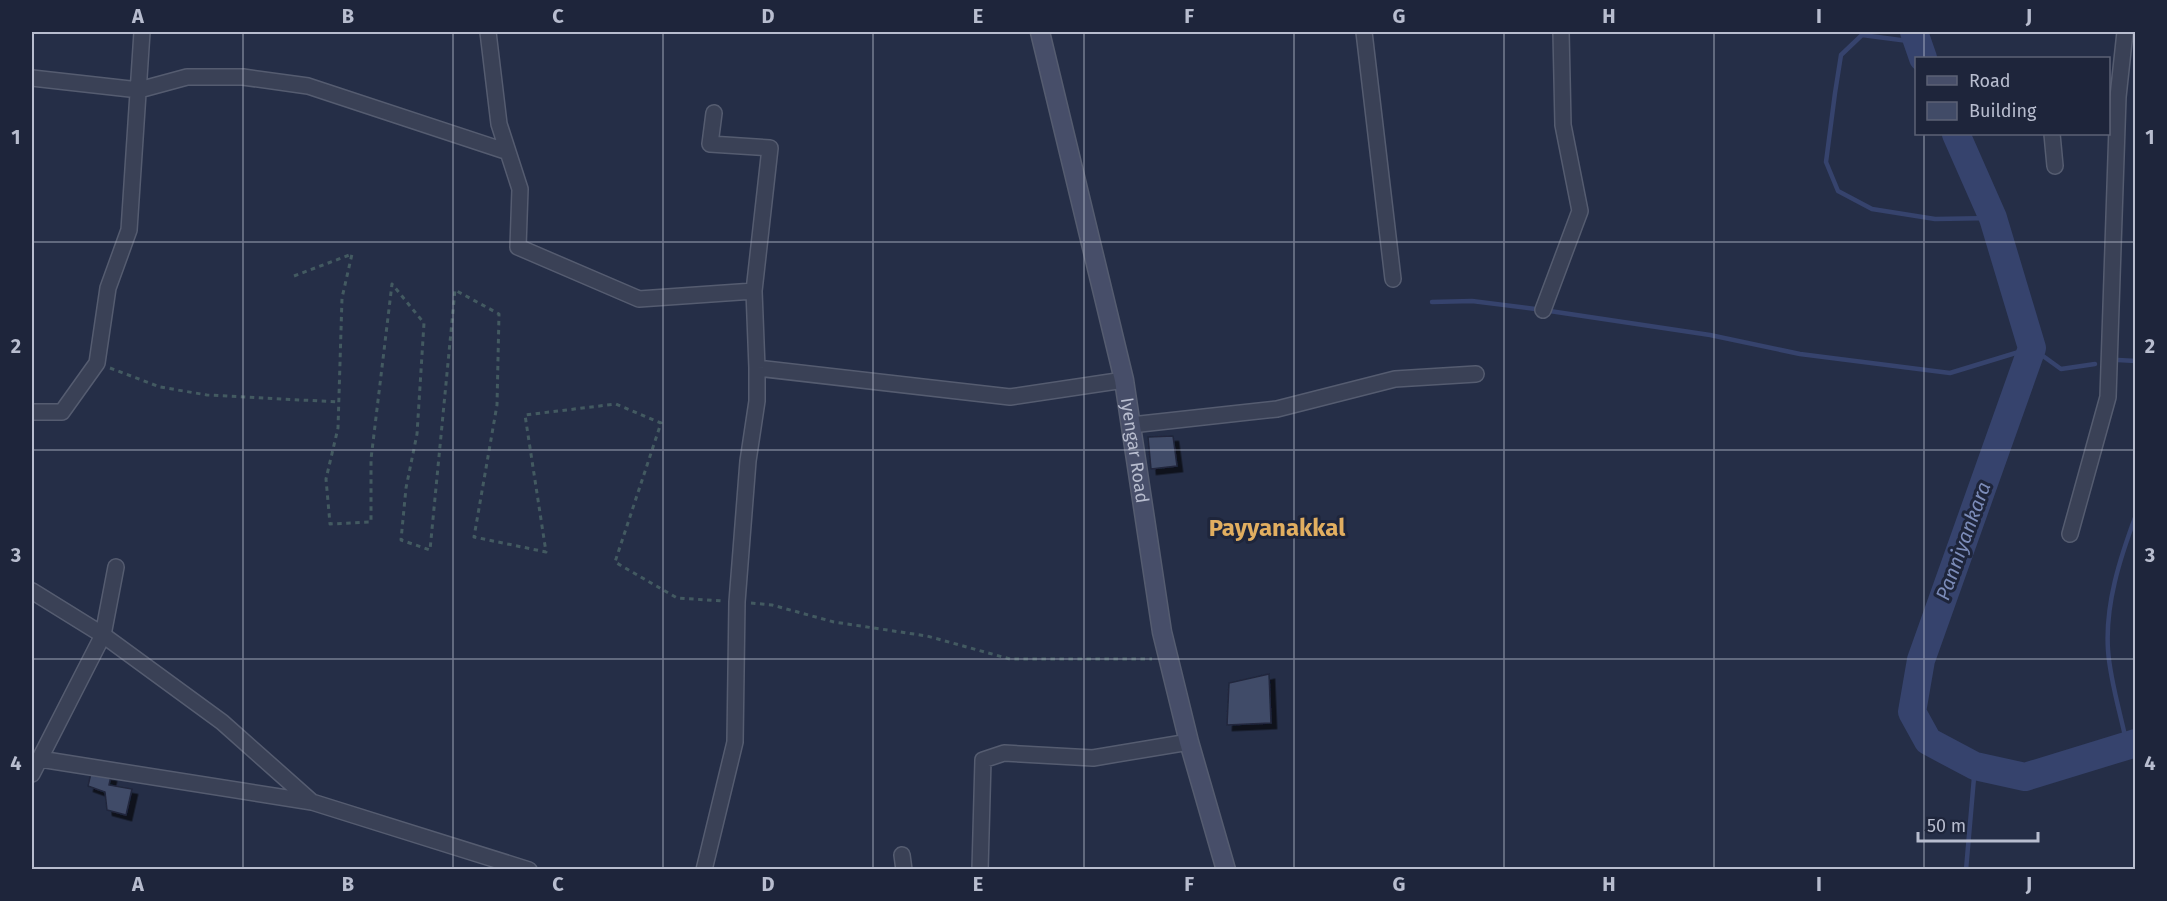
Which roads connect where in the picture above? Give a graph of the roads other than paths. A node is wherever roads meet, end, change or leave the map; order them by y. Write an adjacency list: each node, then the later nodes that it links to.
1 (142, 32): 8 (street)
2 (488, 32): 12 (street)
3 (1040, 32): 19 (main road, Iyengar Road)
4 (1364, 32): 14 (street)
5 (1562, 32): 16 (street)
6 (2125, 32): 9 (street)
7 (32, 78): 8 (street)
8 (139, 90): 12 (street); 20 (street)
9 (2113, 96): 22 (street)
10 (714, 113): 15 (street)
11 (2052, 135): 13 (street)
12 (508, 152): 15 (street)
13 (2055, 166)
14 (1393, 279)
15 (754, 291): 17 (street)
16 (1543, 310)
17 (757, 368): 19 (street); 31 (street)
18 (1476, 374): 21 (street)
19 (1124, 380): 21 (main road, Iyengar Road)
20 (32, 412)
21 (1131, 425): 26 (main road, Iyengar Road)
22 (2070, 534)
23 (116, 567): 25 (street)
24 (32, 591): 25 (street)
25 (103, 635): 27 (street); 29 (street)
26 (1189, 742): 32 (street); 33 (main road, Iyengar Road)
27 (40, 759): 28 (street); 29 (street)
28 (32, 774)
29 (312, 801): 30 (street)
30 (529, 870)
31 (704, 870)
32 (980, 870)
33 (1226, 870)

